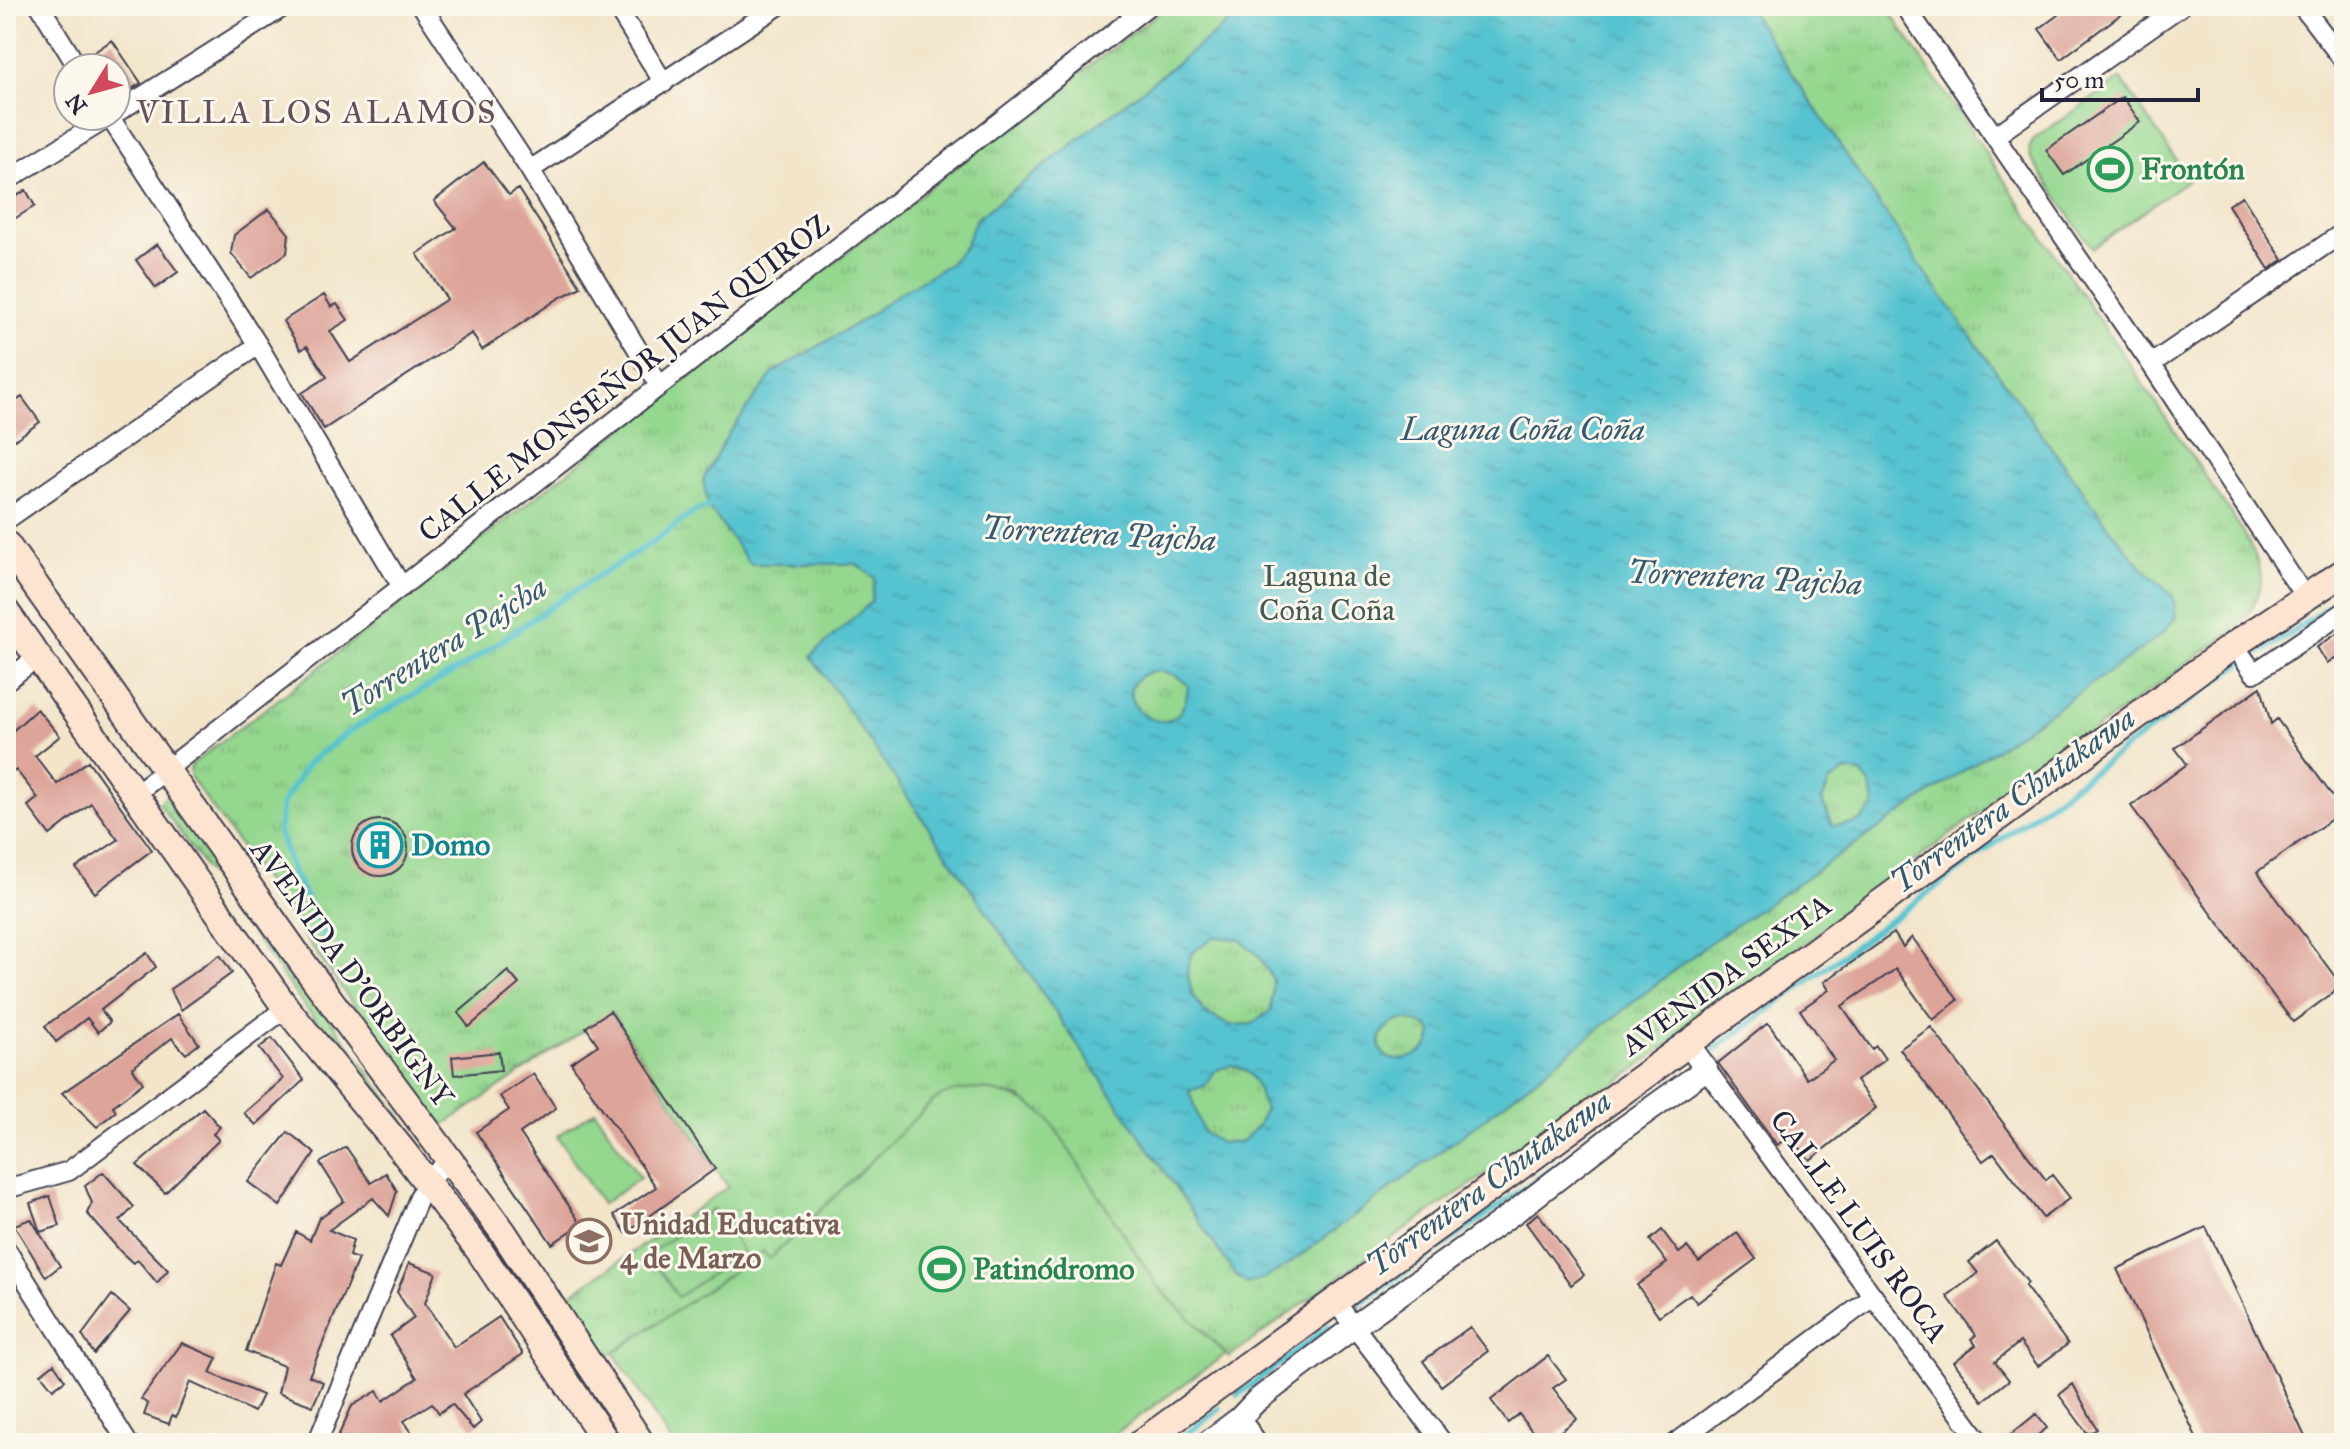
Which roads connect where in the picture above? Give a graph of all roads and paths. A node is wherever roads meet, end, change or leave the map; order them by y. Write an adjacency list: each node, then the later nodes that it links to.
1 (40, 6): 10 (street)
2 (285, 6): 13 (street)
3 (422, 6): 17 (street)
4 (616, 6): 12 (street)
5 (778, 6): 12 (street)
6 (1148, 6): 22 (street, CALLE MONSEÑOR JUAN QUIROZ)
7 (1905, 6): 16 (street)
8 (2181, 6): 16 (street)
9 (2302, 6): 11 (street)
10 (68, 52)
11 (2344, 61)
12 (664, 83): 17 (street)
13 (132, 103)
14 (85, 132): 18 (street)
15 (121, 132): 20 (street)
16 (1995, 136): 21 (street)
17 (530, 170): 22 (street)
18 (6, 181)
19 (2344, 232): 21 (street)
20 (258, 345): 23 (street); 26 (street)
21 (2151, 364): 27 (street)
22 (659, 385): 26 (street, CALLE MONSEÑOR JUAN QUIROZ)
23 (6, 520)
24 (6, 544): 33 (main road, AVENIDA D'ORBIGNY)
25 (2344, 572): 27 (main road, AVENIDA SEXTA)
26 (402, 587): 33 (street, CALLE MONSEÑOR JUAN QUIROZ)
27 (2305, 597): 30 (main road, AVENIDA SEXTA)
28 (6, 612): 31 (main road)
29 (2344, 612): 30 (street)
30 (2236, 647): 36 (main road, AVENIDA SEXTA)
31 (38, 657): 32 (street); 34 (main road)
32 (6, 681)
33 (167, 770): 34 (street, CALLE MONSEÑOR JUAN QUIROZ); 38 (main road, AVENIDA D'ORBIGNY)
34 (135, 794): 35 (main road)
35 (286, 1008): 39 (main road); 40 (street)
36 (1688, 1044): 37 (street, CALLE LUIS ROCA); 43 (main road, AVENIDA SEXTA)
37 (1706, 1069): 42 (street, CALLE LUIS ROCA); 43 (street, AVENIDA SEXTA)
38 (450, 1161): 39 (street); 48 (main road, AVENIDA D'ORBIGNY)
39 (426, 1181): 46 (street); 47 (main road)
40 (6, 1189)
41 (6, 1249): 45 (street)
42 (1874, 1296): 53 (street); 54 (street, CALLE LUIS ROCA)
43 (1345, 1314): 44 (street, AVENIDA SEXTA); 49 (main road, AVENIDA SEXTA); 52 (street)
44 (1240, 1418): 50 (street, AVENIDA SEXTA); 51 (street)
45 (128, 1443)
46 (317, 1443)
47 (607, 1443)
48 (641, 1443)
49 (1141, 1443)
50 (1207, 1443)
51 (1258, 1443)
52 (1443, 1443)
53 (1676, 1443)
54 (1981, 1443)

